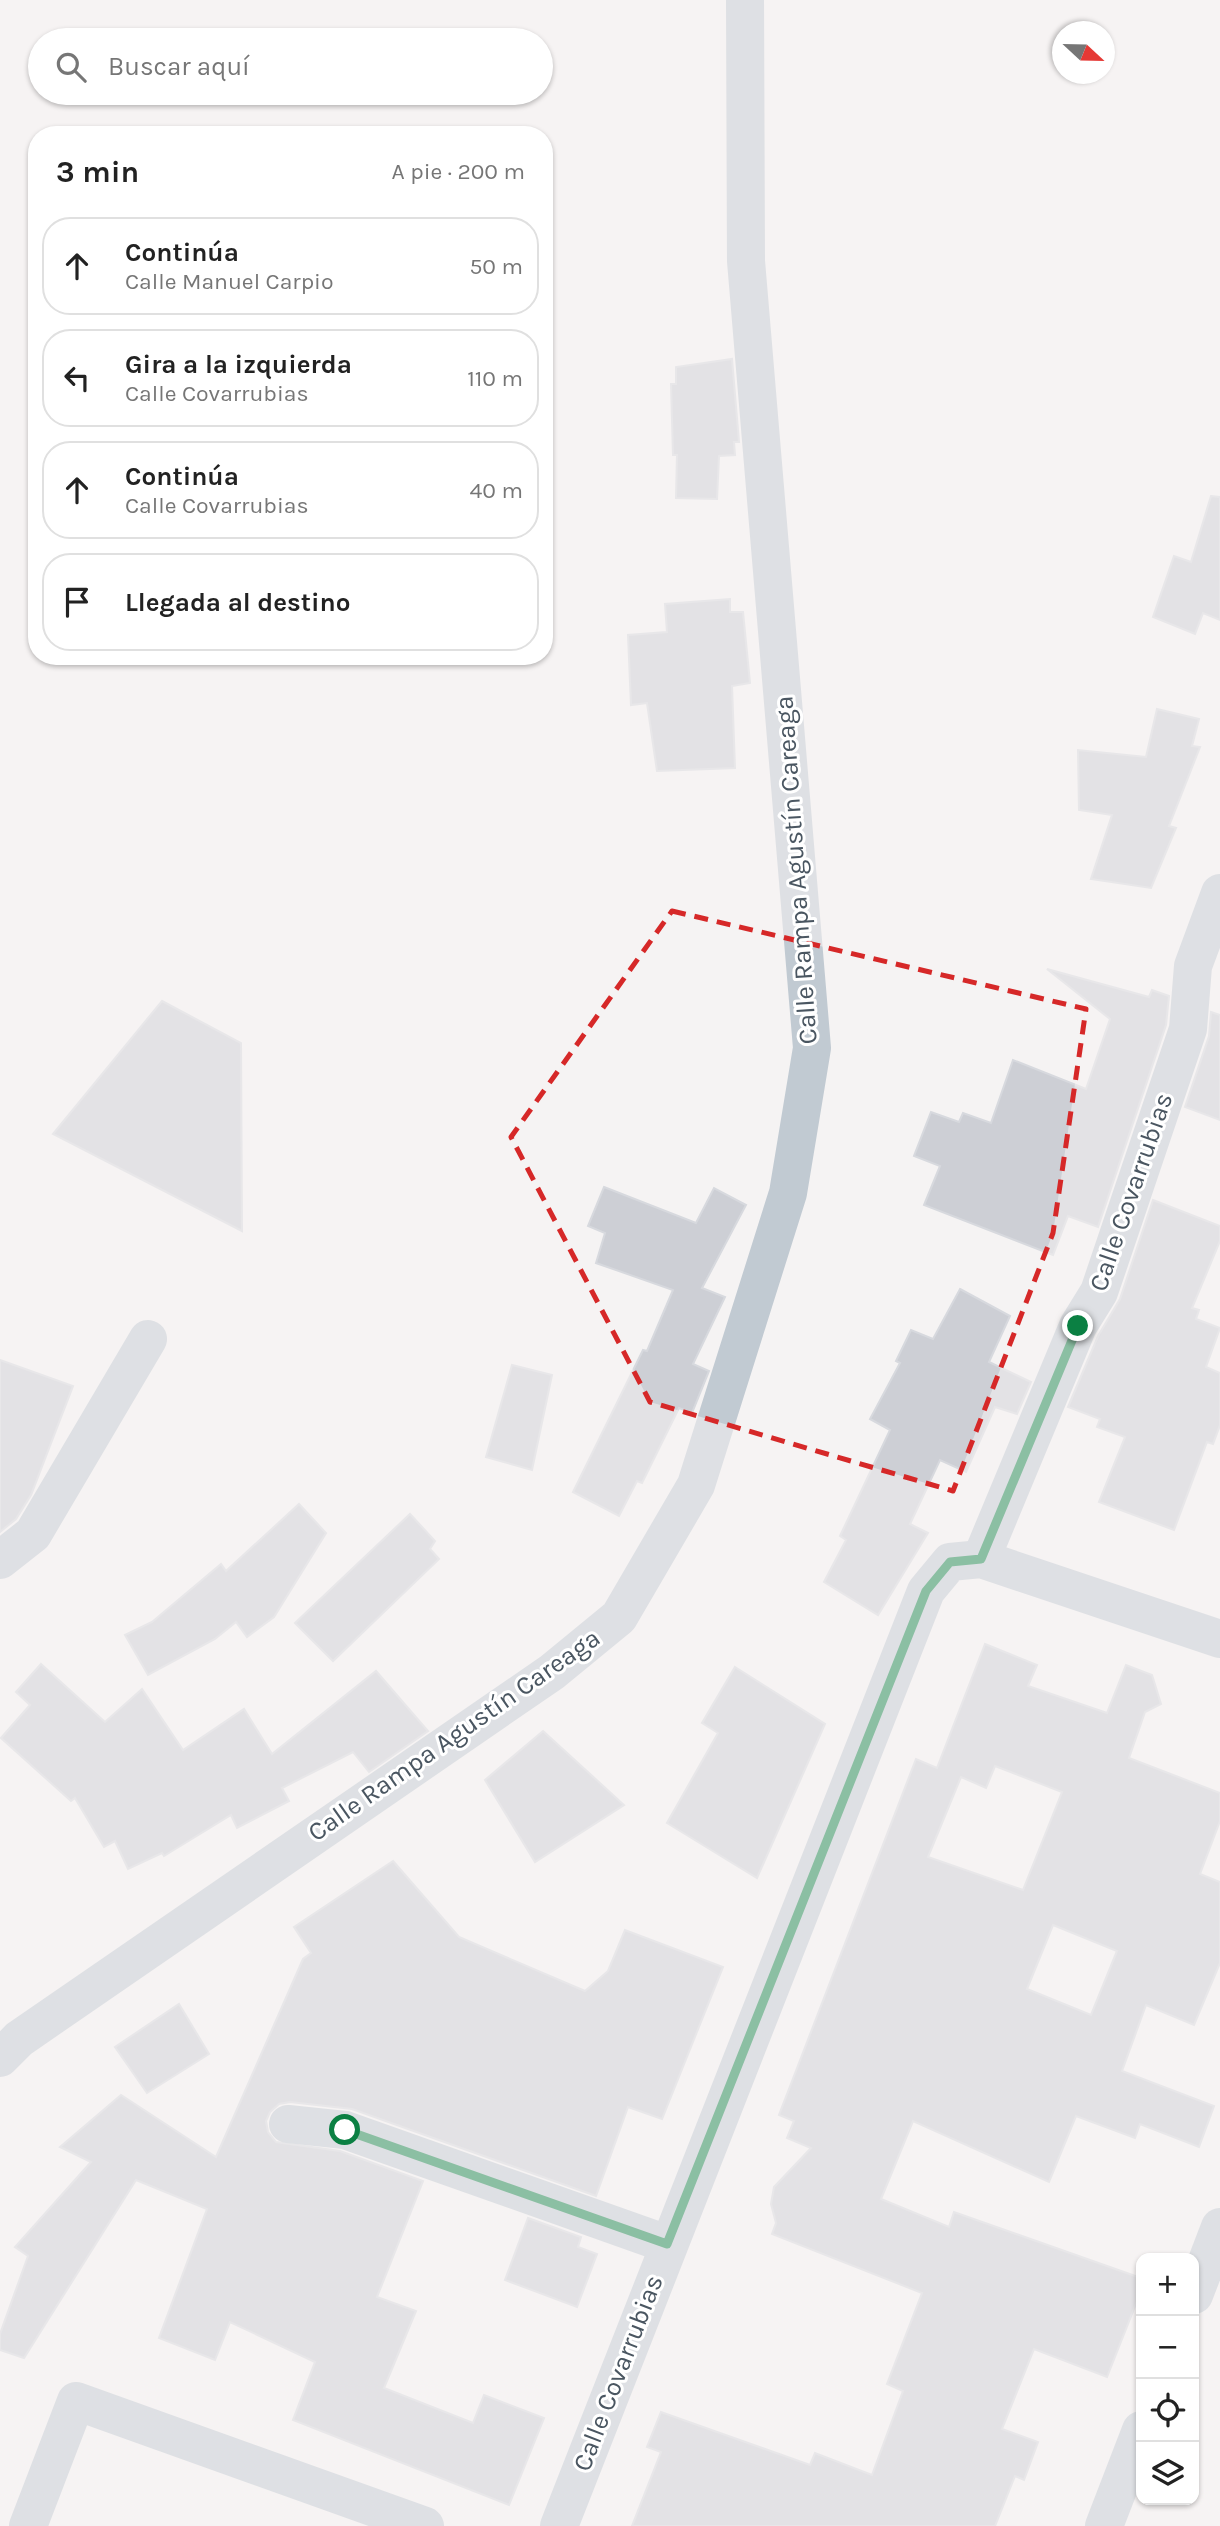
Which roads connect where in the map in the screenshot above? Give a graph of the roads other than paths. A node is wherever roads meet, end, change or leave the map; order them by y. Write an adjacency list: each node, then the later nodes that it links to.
1 (745, 0): 7 (street, Calle Rampa Agustín Careaga)
2 (1220, 893): 5 (street, Calle Covarrubias)
3 (148, 1339): 4 (street)
4 (0, 1560)
5 (966, 1560): 6 (street); 10 (street, Calle Covarrubias)
6 (1220, 1639)
7 (0, 2058)
8 (288, 2124): 10 (street)
9 (1220, 2227): 11 (street)
10 (667, 2244): 15 (street, Calle Covarrubias)
11 (1199, 2282)
12 (1136, 2442): 16 (street)
13 (28, 2526): 14 (street)
14 (425, 2526)
15 (559, 2526)
16 (1104, 2526)

